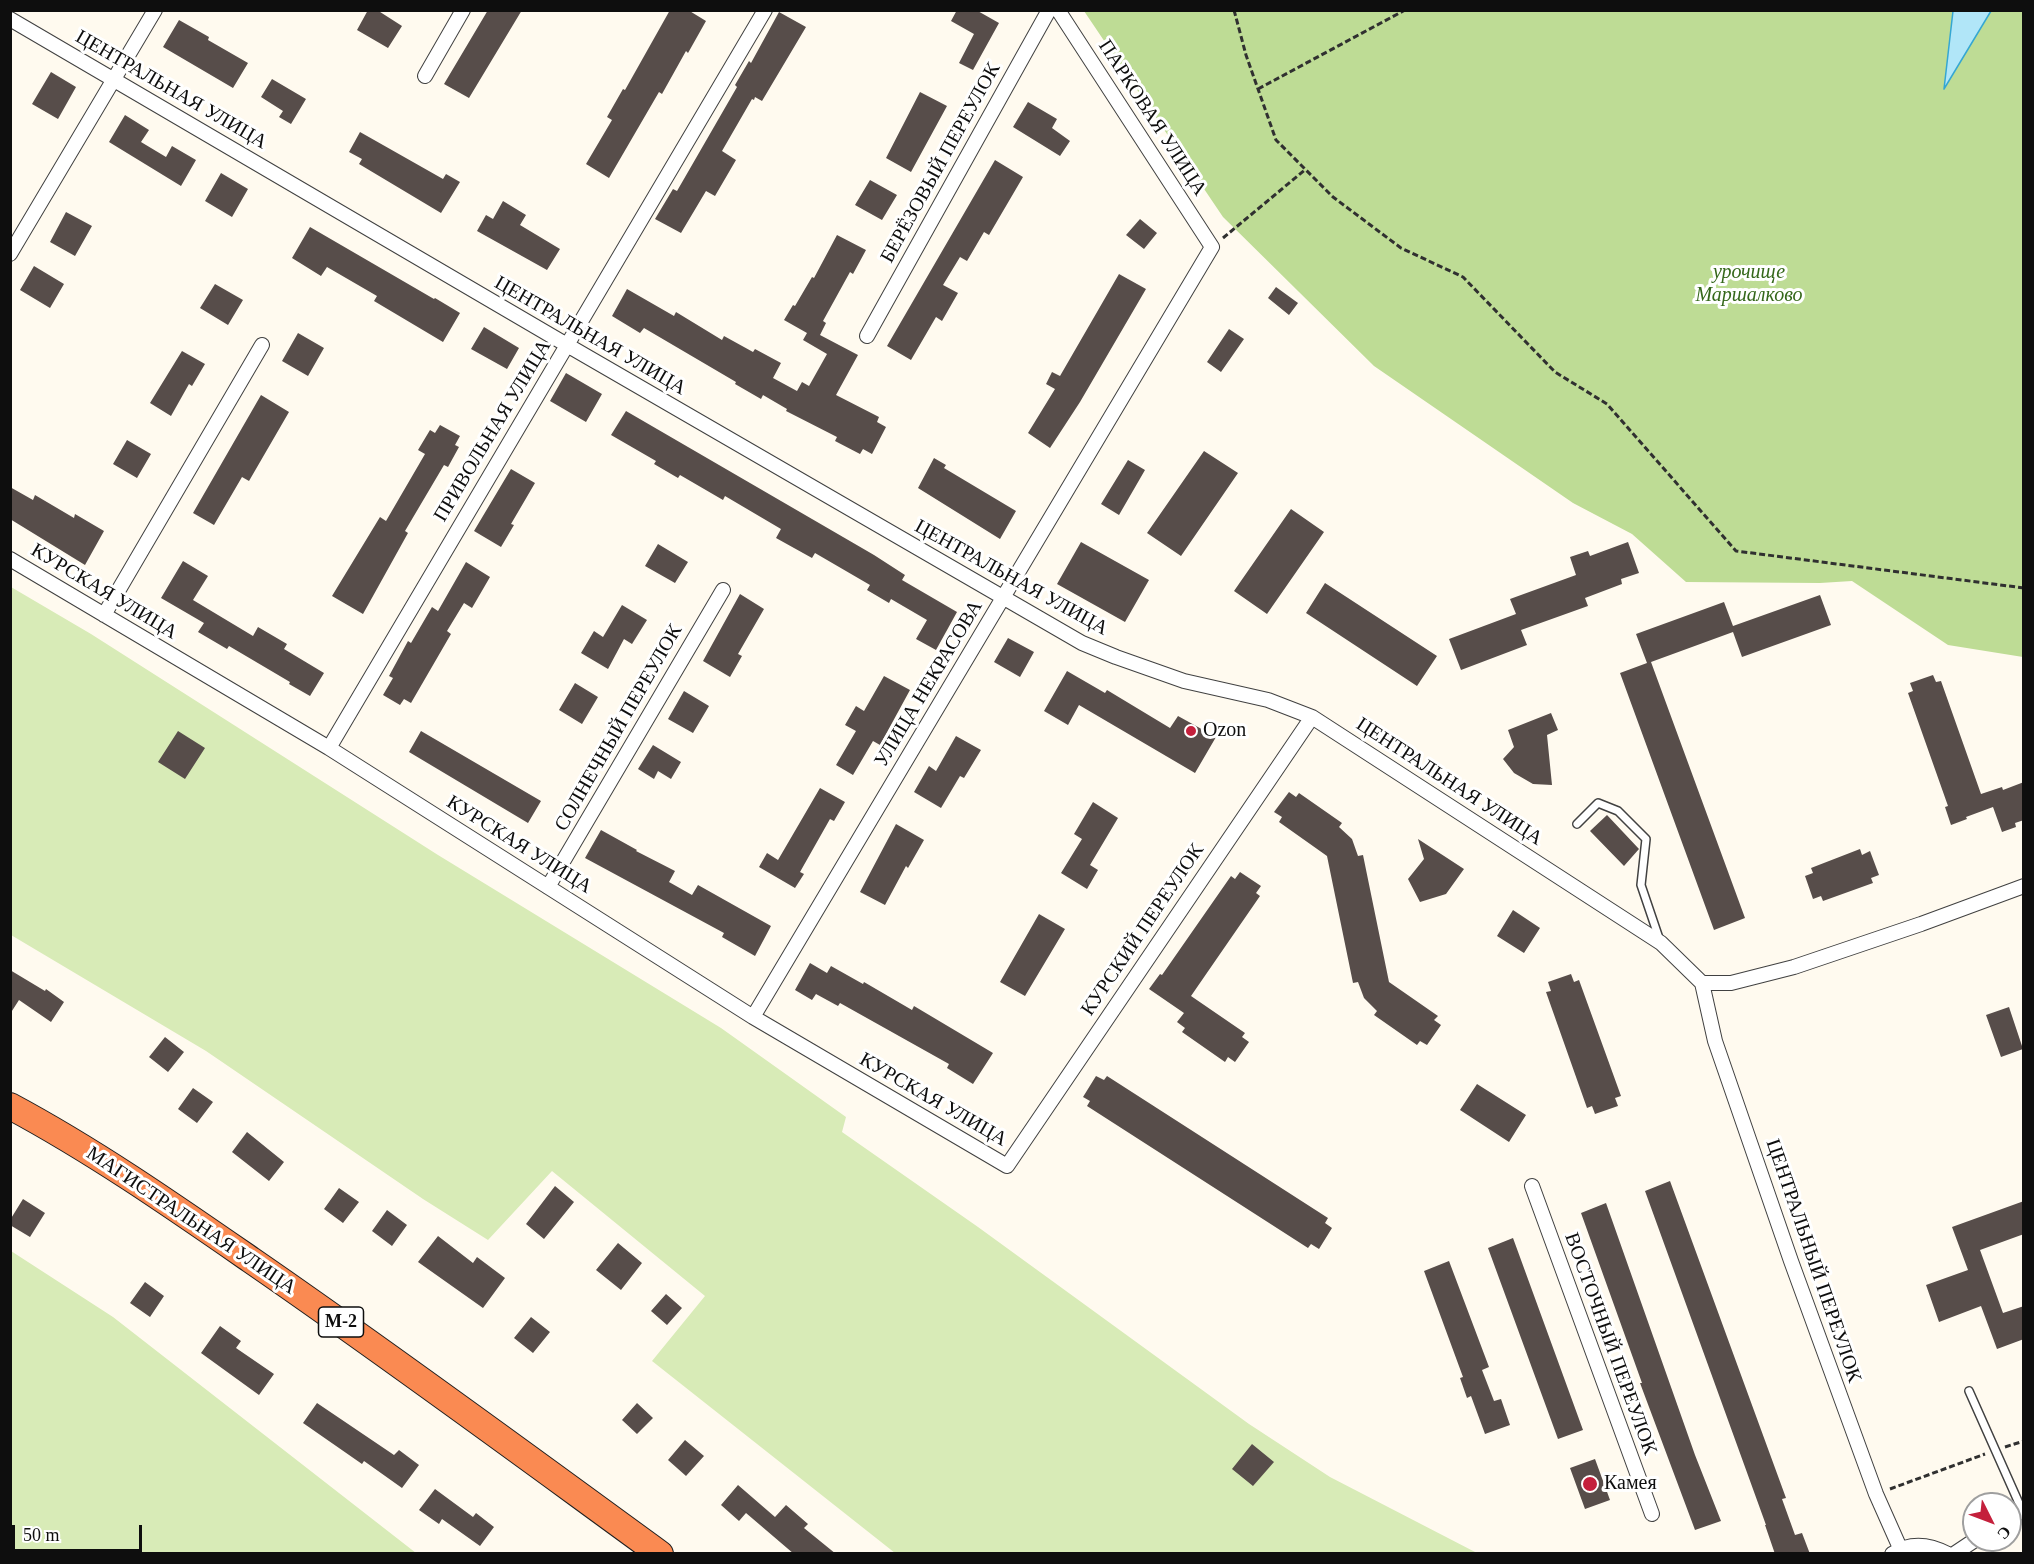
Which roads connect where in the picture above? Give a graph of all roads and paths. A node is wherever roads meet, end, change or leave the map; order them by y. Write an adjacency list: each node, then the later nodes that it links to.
1 (155, 10): 10 (street)
2 (463, 10): 9 (street)
3 (765, 10): 17 (street, ПРИВОЛЬНАЯ УЛИЦА)
4 (1049, 10): 15 (street, БЕРЁЗОВЫЙ ПЕРЕУЛОК)
5 (1058, 10): 13 (street, ПАРКОВАЯ УЛИЦА)
6 (1234, 10): 11 (path)
7 (1405, 10): 11 (path)
8 (10, 19): 10 (street, ЦЕНТРАЛЬНАЯ УЛИЦА)
9 (425, 76)
10 (114, 79): 14 (street); 17 (street, ЦЕНТРАЛЬНАЯ УЛИЦА)
11 (1258, 89): 12 (path)
12 (1306, 169): 13 (path); 19 (path)
13 (1212, 247): 21 (street, УЛИЦА НЕКРАСОВА)
14 (10, 254)
15 (867, 336)
16 (262, 345): 22 (street)
17 (567, 345): 21 (street, ЦЕНТРАЛЬНАЯ УЛИЦА); 24 (street, ПРИВОЛЬНАЯ УЛИЦА)
18 (10, 559): 22 (street, КУРСКАЯ УЛИЦА)
19 (2024, 588)
20 (723, 590): 27 (street, СОЛНЕЧНЫЙ ПЕРЕУЛОК)
21 (1003, 598): 23 (street, ЦЕНТРАЛЬНАЯ УЛИЦА); 30 (street, УЛИЦА НЕКРАСОВА)
22 (104, 615): 24 (street, КУРСКАЯ УЛИЦА)
23 (1312, 717): 28 (street, ЦЕНТРАЛЬНАЯ УЛИЦА); 33 (street, КУРСКИЙ ПЕРЕУЛОК)
24 (329, 748): 27 (street, КУРСКАЯ УЛИЦА)
25 (1577, 824): 28 (lane)
26 (2024, 886): 29 (street)
27 (548, 887): 30 (street, КУРСКАЯ УЛИЦА)
28 (1660, 943): 29 (street, ЦЕНТРАЛЬНАЯ УЛИЦА)
29 (1702, 982): 38 (street, ЦЕНТРАЛЬНЫЙ ПЕРЕУЛОК)
30 (753, 1017): 33 (street, КУРСКАЯ УЛИЦА)
31 (10, 1106): 43 (highway, МАГИСТРАЛЬНАЯ УЛИЦА / М-2)
32 (10, 1125): 42 (highway, МАГИСТРАЛЬНАЯ УЛИЦА / М-2)
33 (1007, 1166)
34 (1532, 1186): 40 (street, ВОСТОЧНЫЙ ПЕРЕУЛОК)
35 (1970, 1391): 37 (lane)
36 (2024, 1441): 37 (path)
37 (1996, 1450): 38 (path); 39 (lane)
38 (1876, 1494): 41 (street, ЦЕНТРАЛЬНЫЙ ПЕРЕУЛОК)
39 (2023, 1510)
40 (1652, 1514)
41 (1896, 1551): 44 (street)
42 (631, 1554)
43 (660, 1554)
44 (1948, 1554)

